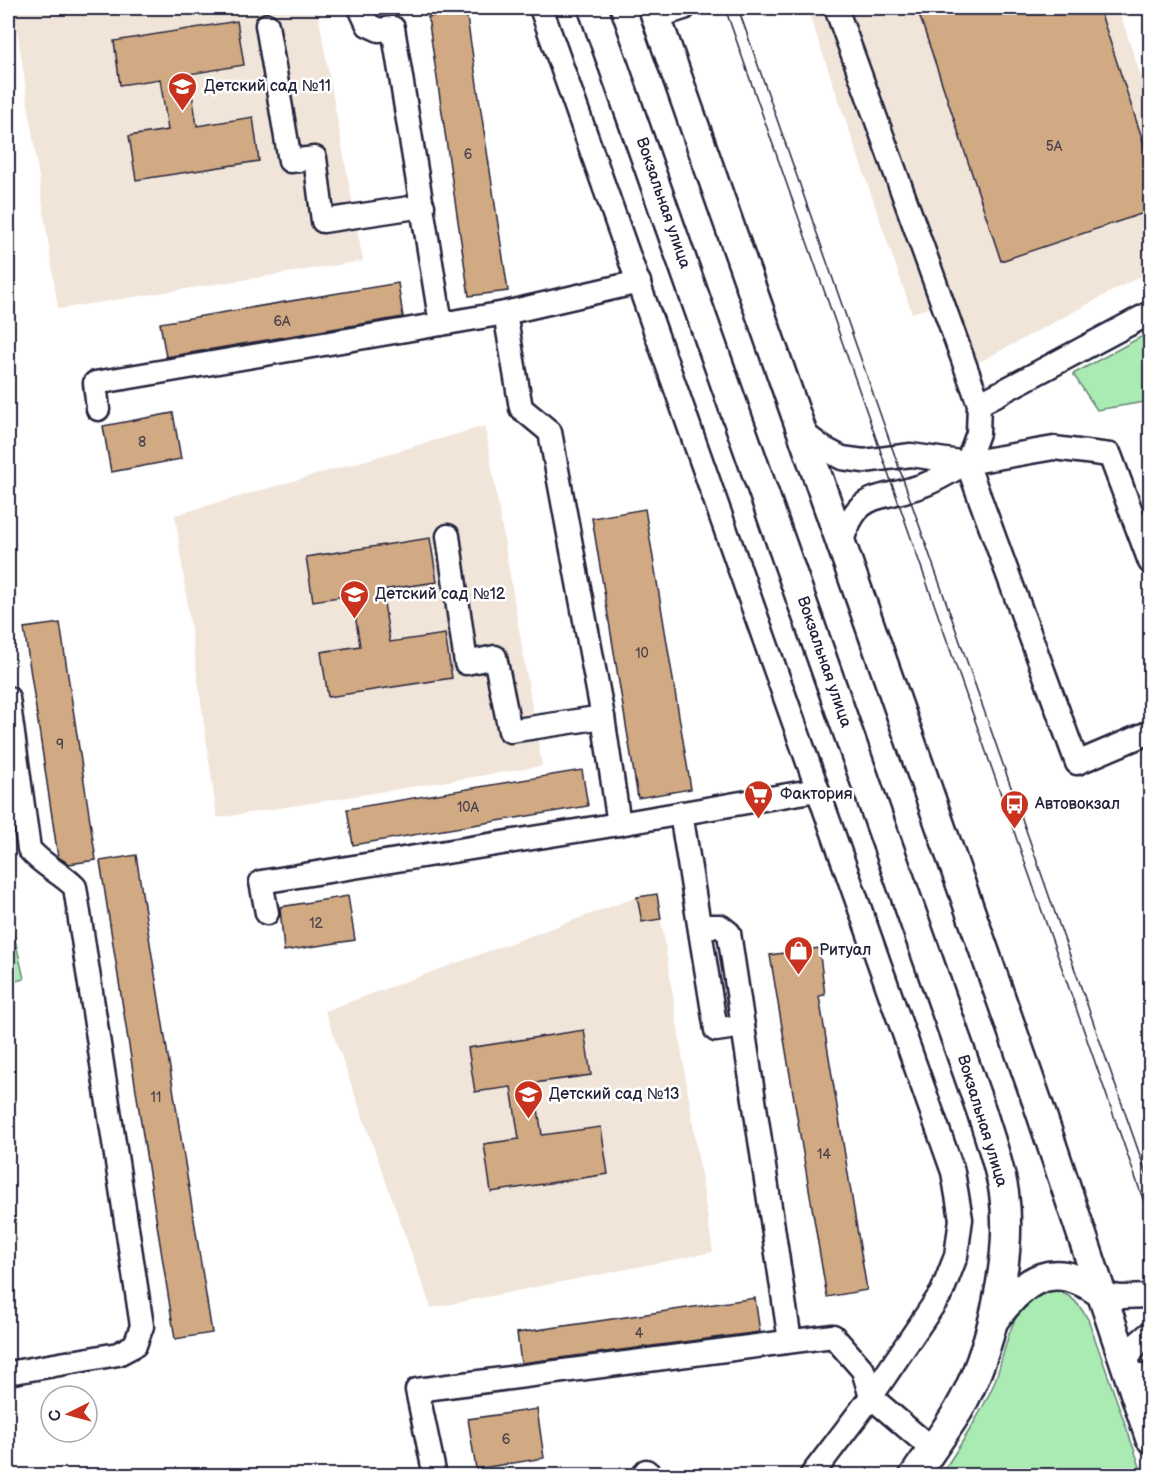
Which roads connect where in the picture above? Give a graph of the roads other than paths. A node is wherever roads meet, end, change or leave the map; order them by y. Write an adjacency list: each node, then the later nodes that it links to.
1 (360, 8): 8 (lane)
2 (541, 8): 9 (lane)
3 (593, 8): 29 (main road, Вокзальная улица)
4 (684, 8): 6 (lane)
5 (836, 8): 13 (lane)
6 (654, 12): 15 (main road)
7 (267, 25): 8 (lane)
8 (423, 206): 12 (lane)
9 (639, 282): 11 (lane); 23 (lane)
10 (1150, 312): 13 (lane)
11 (505, 313): 12 (lane); 21 (lane)
12 (441, 324): 14 (lane)
13 (979, 404): 16 (lane)
14 (98, 409)
15 (802, 432): 16 (lane); 18 (main road)
16 (967, 463): 18 (lane); 19 (lane); 22 (lane)
17 (448, 536): 21 (lane)
18 (841, 544): 27 (main road)
19 (1150, 562)
20 (8, 698): 33 (lane)
21 (603, 717): 25 (lane)
22 (1150, 732)
23 (817, 790): 24 (lane); 34 (lane)
24 (681, 813): 25 (lane); 31 (lane)
25 (619, 824): 26 (lane)
26 (267, 913)
27 (1102, 1294): 28 (lane); 29 (main road, Вокзальная улица); 32 (main road)
28 (1150, 1296)
29 (992, 1324): 36 (main road, Вокзальная улица)
30 (1150, 1333): 32 (lane)
31 (790, 1341): 34 (lane); 37 (lane)
32 (1134, 1371): 35 (main road)
33 (8, 1373)
34 (871, 1396): 36 (lane); 40 (lane)
35 (1149, 1422)
36 (932, 1449): 41 (main road, Вокзальная улица)
37 (435, 1476)
38 (643, 1476): 39 (lane)
39 (652, 1476)
40 (811, 1476)
41 (914, 1476)

